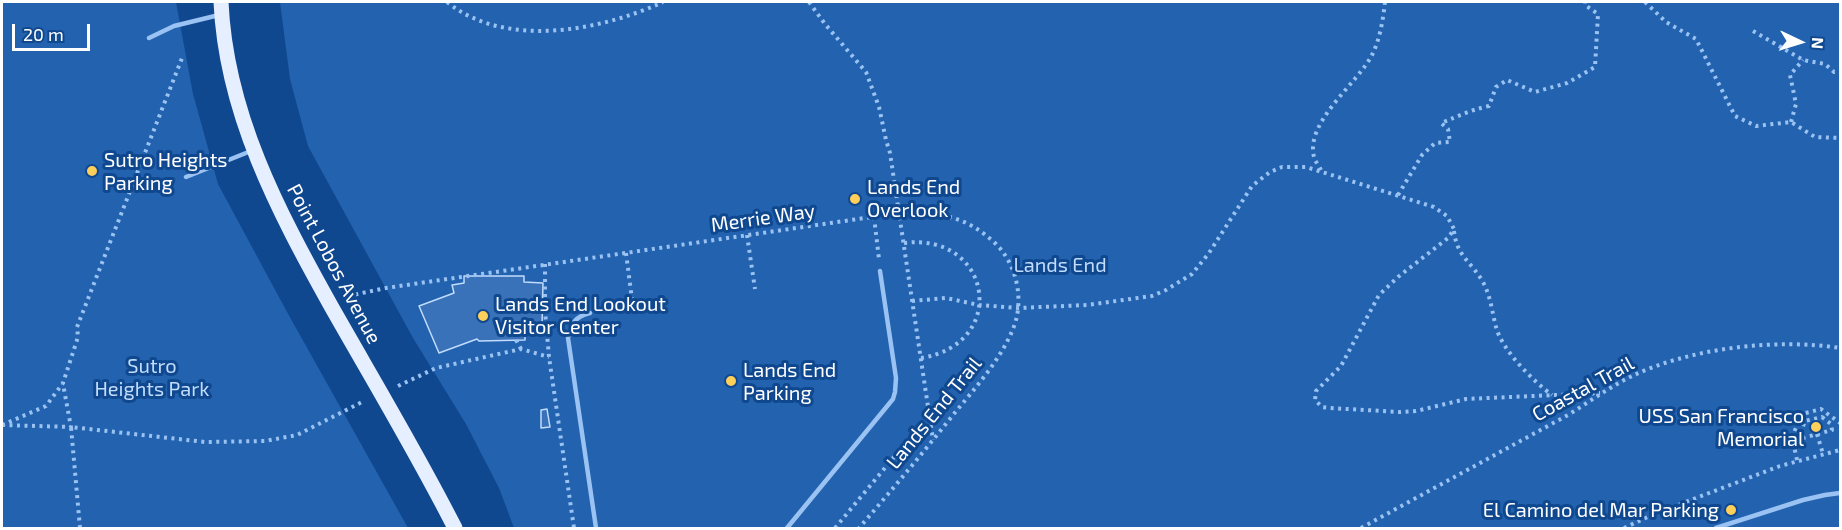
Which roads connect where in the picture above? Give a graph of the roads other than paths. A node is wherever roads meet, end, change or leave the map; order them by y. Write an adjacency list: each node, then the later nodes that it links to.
1 (221, 8): 2 (lane); 3 (main road, Point Lobos Avenue)
2 (149, 38)
3 (254, 150): 4 (lane); 8 (main road, Point Lobos Avenue)
4 (186, 177)
5 (880, 271): 10 (lane)
6 (590, 313): 9 (lane)
7 (1840, 493): 11 (lane)
8 (455, 528)
9 (596, 528)
10 (787, 528)
11 (1716, 528)

